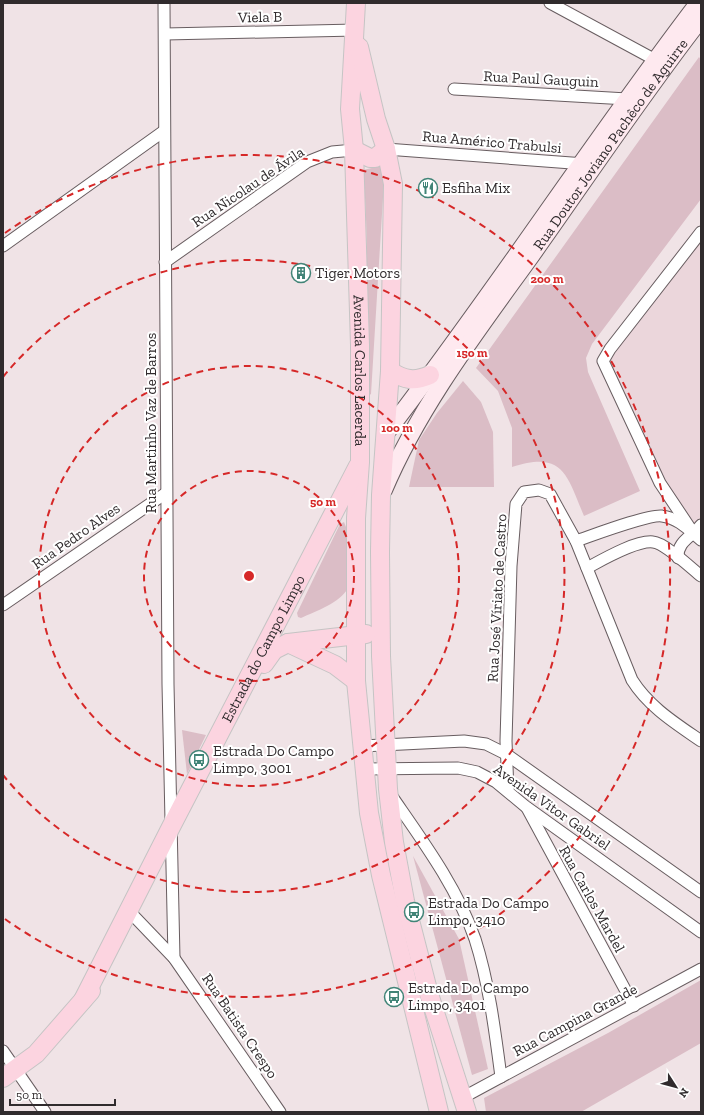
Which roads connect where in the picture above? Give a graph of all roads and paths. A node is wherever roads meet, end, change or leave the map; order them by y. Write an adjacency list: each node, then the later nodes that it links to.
1 (164, 3): 6 (street, Rua Martinho Vaz de Barros)
2 (356, 3): 5 (main road, Avenida Carlos Lacerda)
3 (550, 3): 7 (street)
4 (698, 16): 7 (main road, Rua Doutor Joviano Pachêco de Aguirre)
5 (356, 30): 6 (street, Viela B); 11 (main road, Avenida Carlos Lacerda); 12 (main road, Avenida Carlos Lacerda)
6 (164, 34): 10 (street, Rua Martinho Vaz de Barros)
7 (661, 63): 9 (main road, Rua Doutor Joviano Pachêco de Aguirre); 14 (main road, Rua Doutor Joviano Pachêco de Aguirre)
8 (454, 89): 9 (street, Rua Paul Gauguin)
9 (628, 99): 13 (main road, Rua Doutor Joviano Pachêco de Aguirre)
10 (164, 132): 16 (street); 17 (street, Rua Martinho Vaz de Barros)
11 (384, 143): 12 (main road); 13 (street, Rua Américo Trabulsi); 18 (main road, Avenida Carlos Lacerda)
12 (354, 147): 17 (street, Rua Nicolau de Ávila); 21 (main road, Avenida Carlos Lacerda)
13 (579, 164): 14 (street, Rua Américo Trabulsi); 19 (main road, Rua Doutor Joviano Pachêco de Aguirre)
14 (596, 164): 23 (main road, Rua Doutor Joviano Pachêco de Aguirre)
15 (701, 232): 26 (street)
16 (3, 246)
17 (165, 262): 22 (street, Rua Martinho Vaz de Barros)
18 (390, 371): 19 (main road); 20 (main road, Avenida Carlos Lacerda)
19 (430, 375): 20 (main road, Rua Doutor Joviano Pachêco de Aguirre)
20 (387, 432): 21 (main road, Estrada do Campo Limpo); 23 (main road, Avenida Carlos Lacerda)
21 (360, 462): 24 (main road, Avenida Carlos Lacerda); 25 (main road, Estrada do Campo Limpo)
22 (166, 492): 32 (street, Rua Pedro Alves); 47 (street, Rua Martinho Vaz de Barros)
23 (381, 495): 28 (main road)
24 (356, 518): 25 (main road); 28 (main road); 34 (main road)
25 (328, 522): 47 (main road, Estrada do Campo Limpo)
26 (699, 533): 27 (street); 29 (street)
27 (576, 542): 30 (street); 40 (street, Rua José Víriato de Castro)
28 (380, 552): 33 (main road)
29 (678, 558): 30 (street); 31 (street)
30 (587, 568): 37 (street)
31 (701, 576)
32 (3, 605)
33 (381, 633): 34 (main road, Estrada do Campo Limpo); 38 (main road)
34 (355, 635): 35 (main road, Estrada do Campo Limpo); 36 (main road)
35 (288, 643): 36 (main road); 47 (main road, Estrada do Campo Limpo)
36 (356, 681): 39 (main road)
37 (701, 741)
38 (384, 744): 39 (street, Avenida Vitor Gabriel); 40 (street, Avenida Vitor Gabriel); 42 (main road)
39 (362, 746): 41 (main road)
40 (506, 754): 44 (street, Rua José Víriato de Castro); 49 (street, Avenida Vitor Gabriel)
41 (365, 769): 42 (street, Avenida Vitor Gabriel); 59 (main road)
42 (386, 769): 43 (main road); 44 (street, Avenida Vitor Gabriel)
43 (388, 789): 46 (main road); 48 (street)
44 (508, 790): 45 (street, Avenida Vitor Gabriel)
45 (525, 806): 51 (street, Avenida Vitor Gabriel); 54 (street, Rua Carlos Mardel)
46 (392, 827): 48 (street); 58 (main road)
47 (171, 835): 50 (main road, Estrada do Campo Limpo); 52 (street)
48 (422, 841): 57 (street)
49 (701, 892)
50 (133, 914): 52 (street, Rua Batista Crespo); 56 (main road, Estrada do Campo Limpo)
51 (701, 932)
52 (174, 958): 61 (street, Rua Batista Crespo)
53 (701, 969): 54 (street, Rua Campina Grande)
54 (634, 1006): 57 (street, Rua Campina Grande)
55 (3, 1051): 56 (street)
56 (9, 1074): 60 (street)
57 (502, 1077): 58 (street, Rua Campina Grande)
58 (465, 1105)
59 (441, 1108)
60 (45, 1112)
61 (280, 1112)

